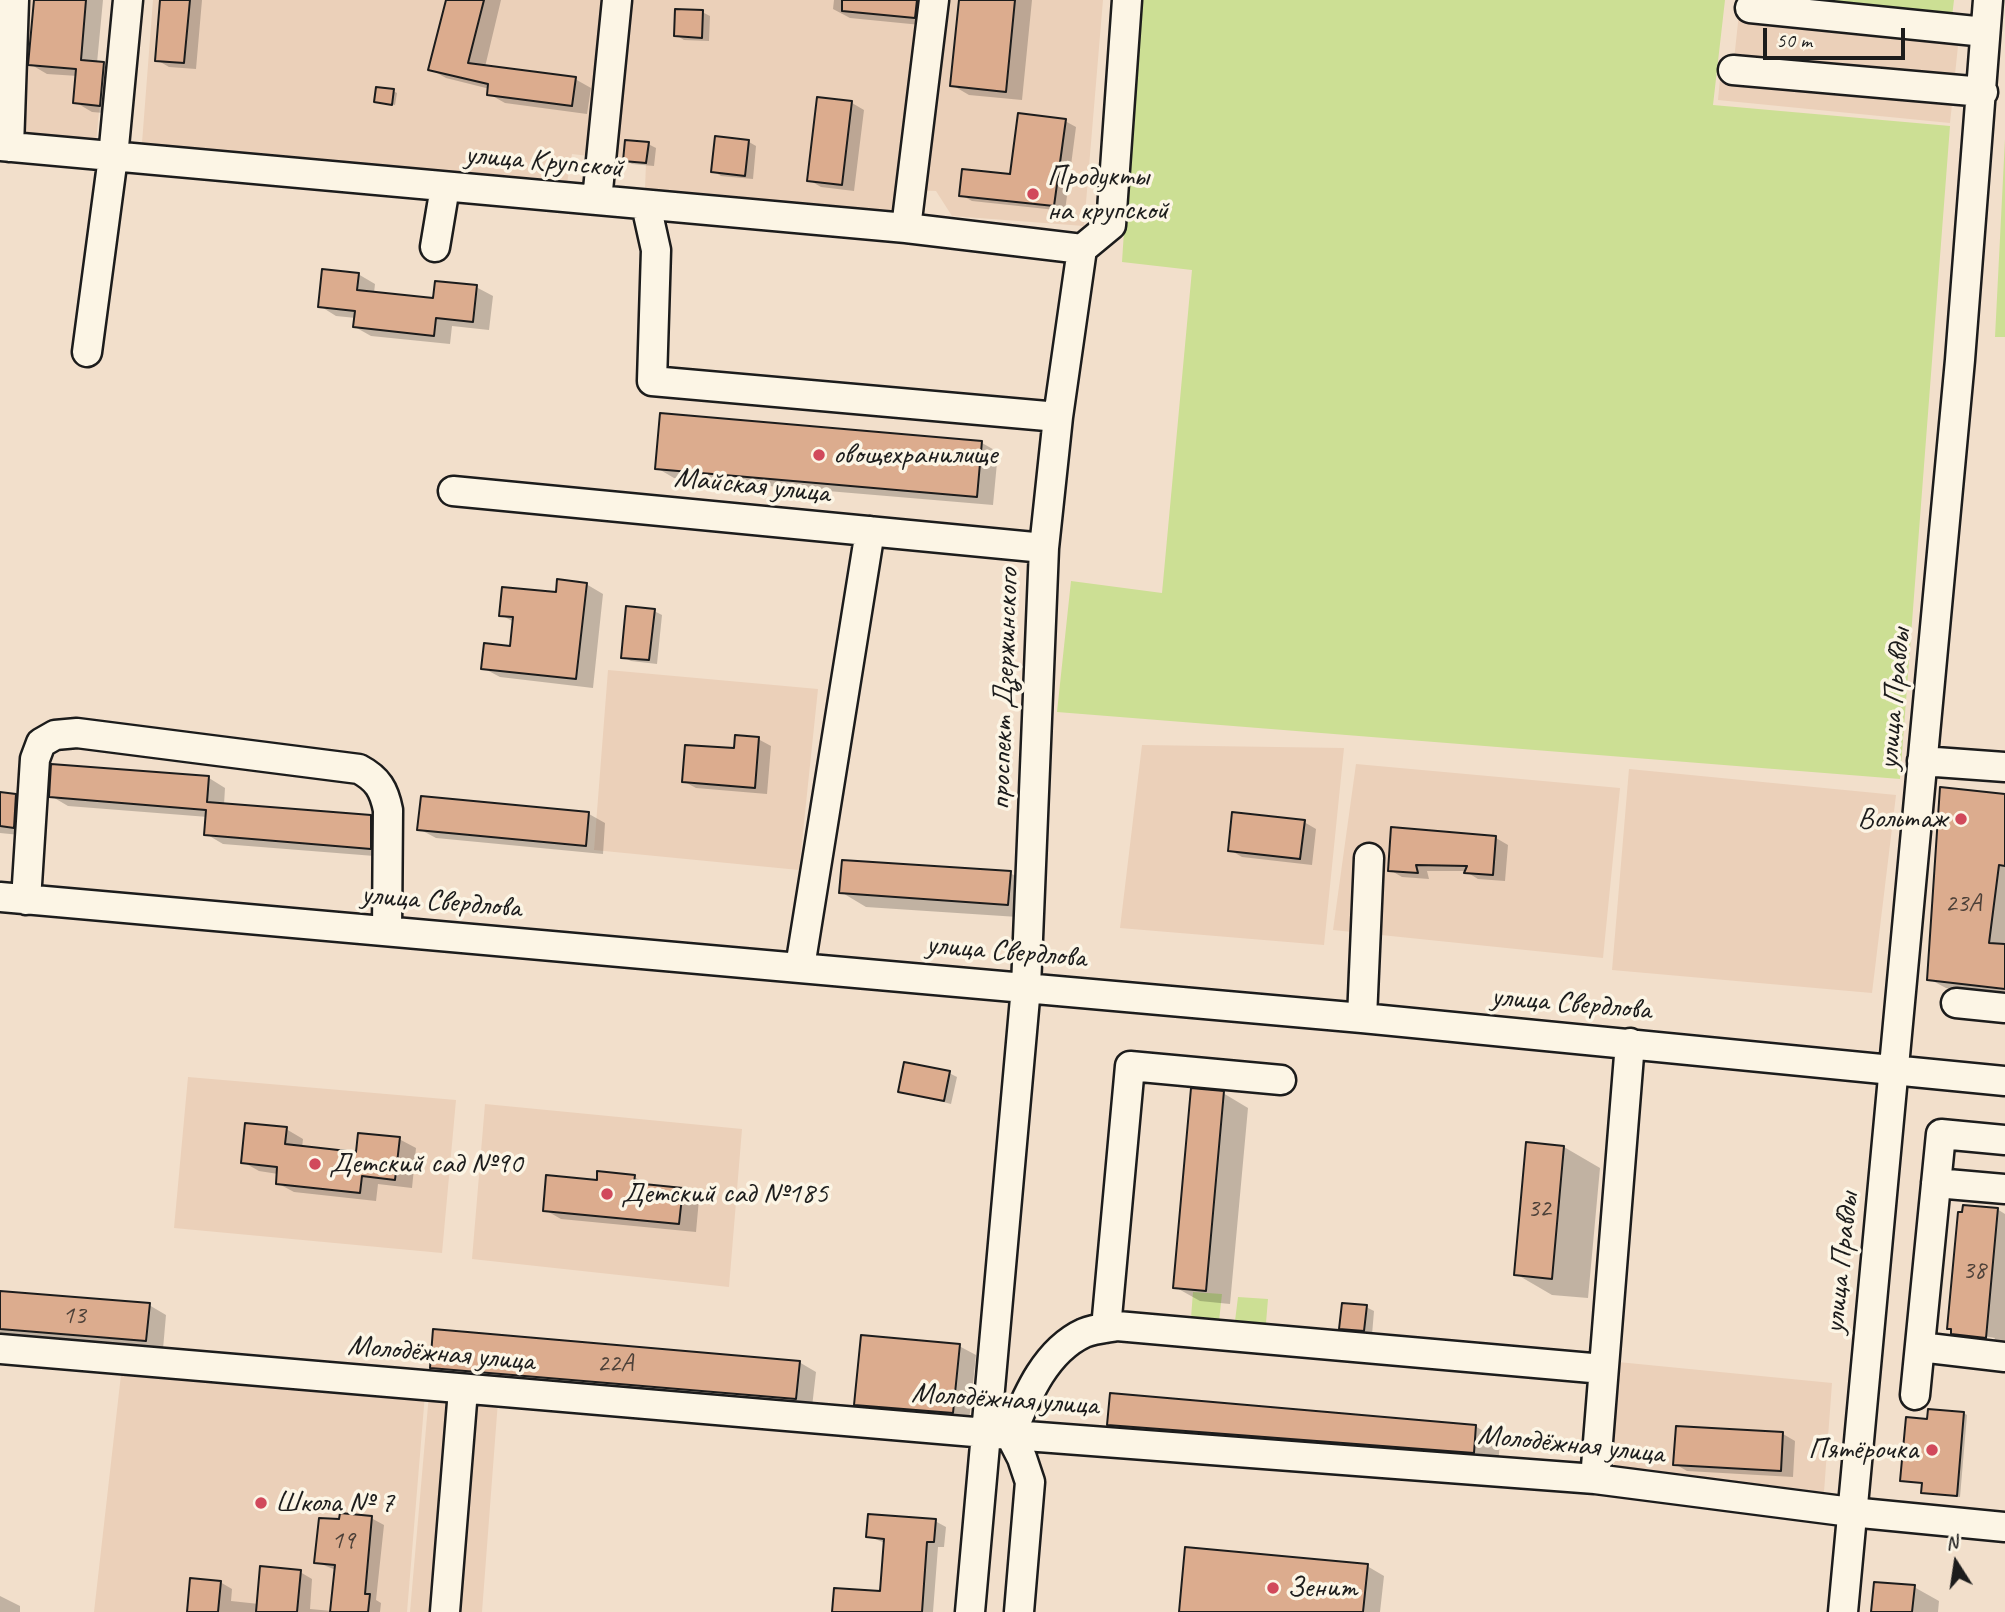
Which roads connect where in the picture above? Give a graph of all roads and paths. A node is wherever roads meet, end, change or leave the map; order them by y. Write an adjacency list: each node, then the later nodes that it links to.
1 (14, 0): 9 (street)
2 (128, 0): 13 (street)
3 (617, 0): 15 (street)
4 (934, 0): 17 (street)
5 (1127, 0): 19 (street)
6 (1988, 0): 8 (street, улица Правды)
7 (1750, 8): 8 (street)
8 (1985, 32): 11 (street, улица Правды)
9 (5, 51): 12 (street)
10 (1733, 71): 11 (street)
11 (1983, 92): 25 (street, улица Правды)
12 (4, 147): 13 (street, улица Крупской)
13 (113, 156): 14 (street, улица Крупской); 20 (street)
14 (445, 187): 15 (street, улица Крупской); 18 (street)
15 (597, 200): 16 (street, улица Крупской)
16 (646, 205): 17 (street, улица Крупской); 21 (street)
17 (906, 228): 19 (street, улица Крупской)
18 (435, 247)
19 (1082, 249): 21 (street, проспект Дзержинского)
20 (87, 352)
21 (1058, 417): 24 (street, проспект Дзержинского)
22 (453, 491): 23 (street, Майская улица)
23 (870, 531): 24 (street, Майская улица); 30 (street)
24 (1044, 548): 31 (street, проспект Дзержинского)
25 (1922, 761): 26 (street); 36 (street, улица Правды)
26 (2005, 767)
27 (1369, 858): 34 (street)
28 (13, 899): 29 (street, улица Свердлова); 29 (street)
29 (387, 930): 30 (street, улица Свердлова)
30 (800, 967): 31 (street, улица Свердлова)
31 (1026, 987): 34 (street, улица Свердлова); 49 (street, проспект Дзержинского)
32 (1956, 1003): 33 (street)
33 (2005, 1009)
34 (1362, 1018): 35 (street, улица Свердлова)
35 (1630, 1043): 36 (street, улица Свердлова); 46 (street)
36 (1894, 1070): 38 (street, улица Свердлова); 51 (street, улица Правды)
37 (1281, 1080): 42 (street)
38 (2005, 1081)
39 (2005, 1140): 40 (street)
40 (1936, 1184): 41 (street); 43 (street)
41 (2005, 1189)
42 (1106, 1328): 46 (street); 49 (street)
43 (1920, 1346): 45 (street); 48 (street)
44 (0, 1349): 47 (street, Молодёжная улица)
45 (2005, 1357)
46 (1603, 1369): 50 (street)
47 (463, 1390): 49 (street, Молодёжная улица); 53 (street)
48 (1915, 1395)
49 (998, 1433): 50 (street, Молодёжная улица); 54 (street); 55 (street, проспект Дзержинского)
50 (1595, 1479): 51 (street, Молодёжная улица)
51 (1851, 1512): 52 (street, Молодёжная улица); 56 (street, улица Правды)
52 (2005, 1527)
53 (445, 1612)
54 (970, 1612)
55 (1019, 1612)
56 (1843, 1612)

